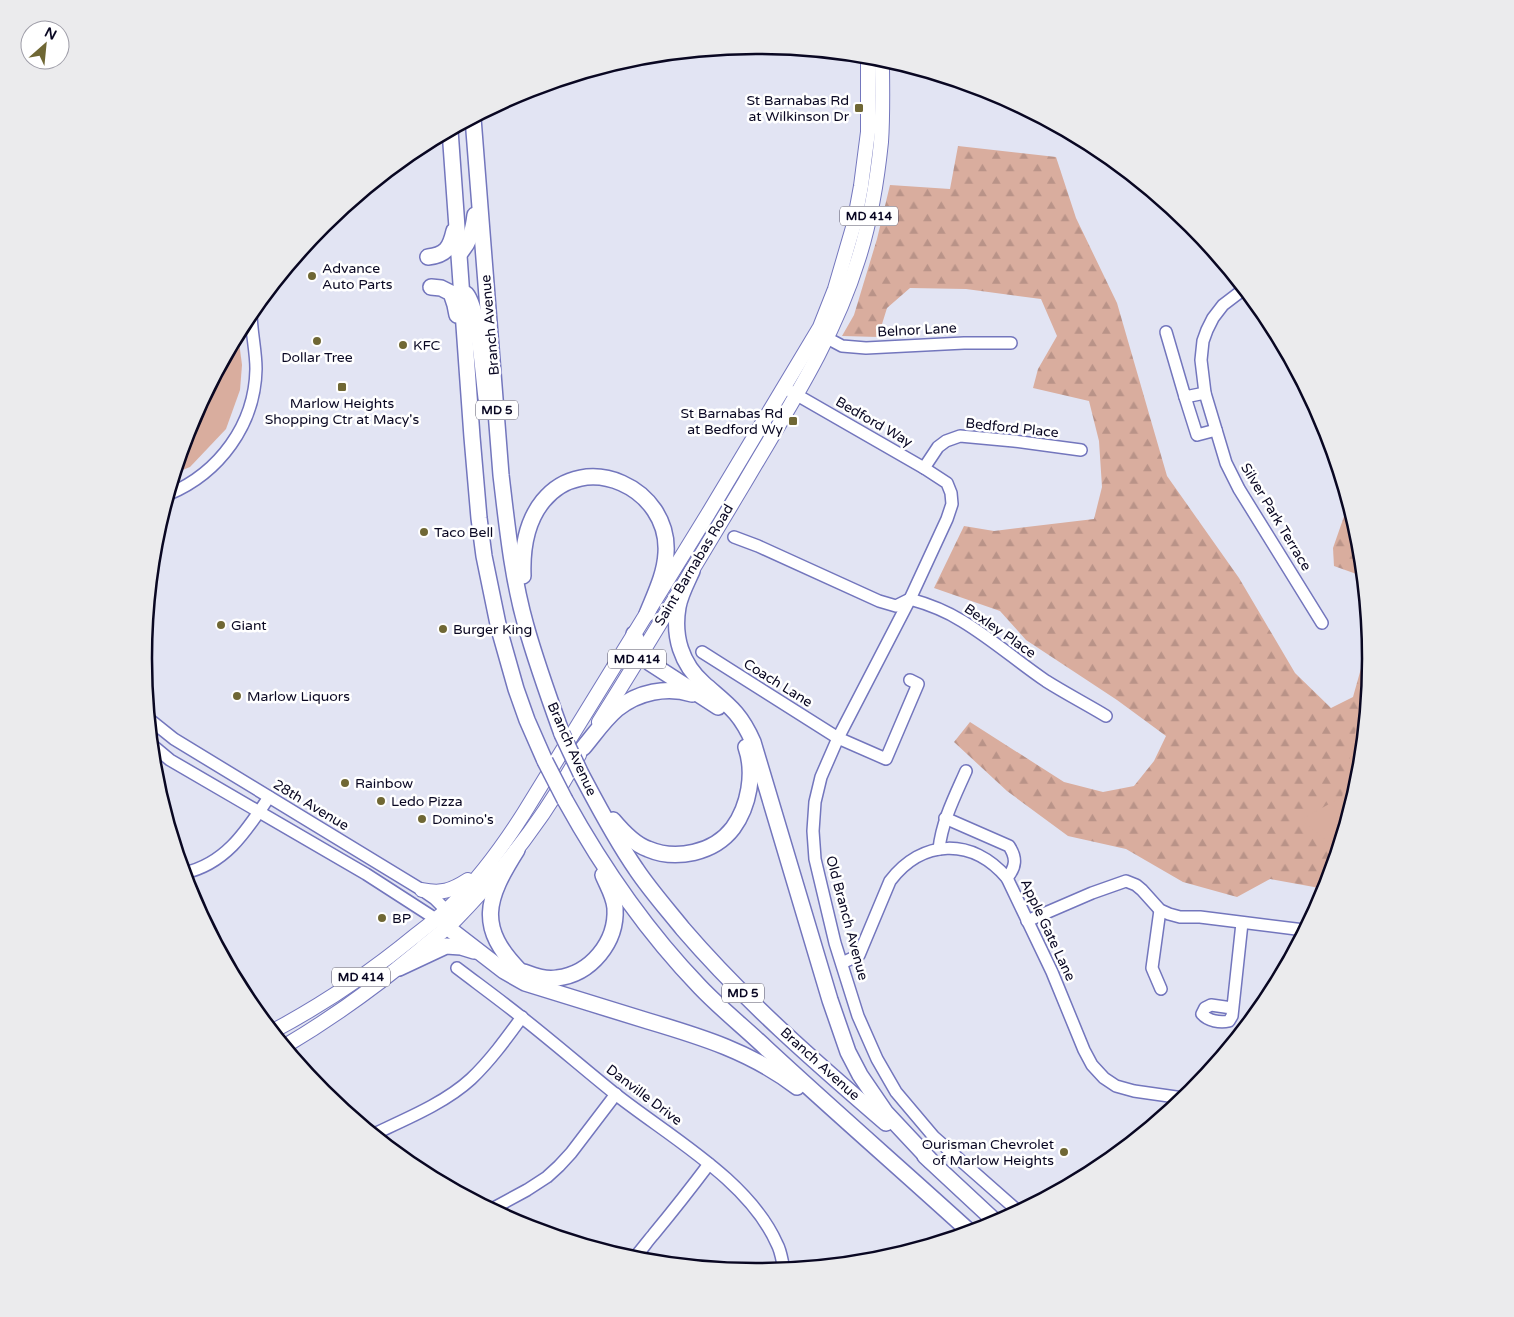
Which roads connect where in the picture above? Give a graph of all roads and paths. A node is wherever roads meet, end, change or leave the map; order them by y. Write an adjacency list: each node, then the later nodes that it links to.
1 (868, 64): 17 (main road, Saint Barnabas Road / MD 414)
2 (882, 67): 14 (main road, Saint Barnabas Road / MD 414)
3 (473, 125): 5 (highway, Branch Avenue / MD 5)
4 (450, 138): 6 (highway, Branch Avenue / MD 5)
5 (476, 160): 7 (highway); 24 (highway, Branch Avenue / MD 5)
6 (456, 225): 7 (highway, Branch Avenue / MD 5); 8 (highway)
7 (459, 254): 10 (highway, Branch Avenue / MD 5)
8 (428, 257)
9 (431, 287): 16 (highway)
10 (462, 289): 16 (highway, Branch Avenue / MD 5); 24 (highway)
11 (1239, 293): 18 (street, Silver Park Terrace)
12 (253, 325): 26 (street)
13 (1166, 332): 20 (street)
14 (827, 338): 15 (street, Belnor Lane); 19 (main road, Saint Barnabas Road / MD 414)
15 (1011, 343)
16 (468, 388): 48 (highway, Branch Avenue / MD 5, bridge)
17 (785, 388): 19 (street, Bedford Way); 30 (main road, Saint Barnabas Road / MD 414)
18 (1205, 393): 20 (street); 21 (street, Silver Park Terrace)
19 (797, 395): 23 (street, Bedford Way); 28 (main road, Saint Barnabas Road / MD 414)
20 (1185, 397): 21 (street)
21 (1216, 430): 31 (street, Silver Park Terrace)
22 (1081, 450): 23 (street, Bedford Place)
23 (924, 468): 25 (street, Bedford Way)
24 (501, 475): 35 (highway, Branch Avenue / MD 5)
25 (947, 483): 29 (street, Old Branch Avenue)
26 (176, 491)
27 (734, 537): 29 (street)
28 (692, 571): 33 (main road, Saint Barnabas Road / MD 414); 74 (highway)
29 (910, 599): 38 (street, Bexley Place); 40 (street, Old Branch Avenue)
30 (647, 614): 32 (main road, Saint Barnabas Road / MD 414); 35 (highway)
31 (1322, 623)
32 (634, 634): 33 (highway); 52 (main road, Saint Barnabas Road / MD 414)
33 (642, 652): 37 (highway); 41 (main road, Saint Barnabas Road / MD 414)
34 (702, 652): 40 (street, Coach Lane)
35 (536, 656): 44 (highway, Branch Avenue / MD 5, bridge)
36 (910, 680): 40 (street, Coach Lane)
37 (712, 702): 41 (highway); 44 (highway)
38 (1106, 716)
39 (156, 725): 45 (street, 28th Avenue)
40 (838, 738): 61 (street, Old Branch Avenue)
41 (583, 748): 50 (main road, Saint Barnabas Road / MD 414)
42 (160, 751): 46 (street)
43 (966, 771): 47 (street)
44 (592, 794): 74 (highway, Branch Avenue / MD 5)
45 (269, 797): 46 (street); 54 (street, 28th Avenue)
46 (259, 812): 51 (street); 56 (street)
47 (946, 818): 49 (street); 53 (street)
48 (576, 820): 64 (highway); 73 (highway, Branch Avenue / MD 5)
49 (939, 849): 53 (street, Apple Gate Lane); 61 (street, Apple Gate Lane)
50 (517, 850): 56 (main road, Saint Barnabas Road / MD 414); 64 (highway)
51 (191, 871)
52 (483, 871): 54 (main road); 56 (main road, Saint Barnabas Road / MD 414)
53 (1007, 878): 57 (street, Apple Gate Lane)
54 (422, 890): 56 (street, 28th Avenue)
55 (1160, 910): 57 (street); 58 (street); 65 (street)
56 (446, 919): 60 (highway); 62 (main road, Saint Barnabas Road / MD 414); 64 (highway); 68 (main road, Saint Barnabas Road / MD 414)
57 (1027, 921): 71 (street, Apple Gate Lane)
58 (1242, 923): 59 (street); 66 (street)
59 (1297, 929)
60 (482, 954): 62 (highway); 73 (highway)
61 (842, 963): 77 (street, Old Branch Avenue)
62 (399, 968): 69 (main road, Saint Barnabas Road / MD 414)
63 (457, 968): 67 (street, Danville Drive)
64 (521, 972)
65 (1161, 989)
66 (1232, 1008)
67 (522, 1017): 70 (street, Danville Drive); 72 (street)
68 (279, 1029)
69 (290, 1043)
70 (616, 1094): 75 (street, Danville Drive); 76 (street)
71 (1174, 1097)
72 (380, 1131)
73 (875, 1148): 79 (highway, Branch Avenue / MD 5)
74 (931, 1161): 78 (highway, Branch Avenue / MD 5)
75 (709, 1164): 80 (street); 81 (street, Danville Drive)
76 (499, 1205)
77 (1012, 1206)
78 (990, 1216)
79 (964, 1226)
80 (640, 1252)
81 (782, 1262)

